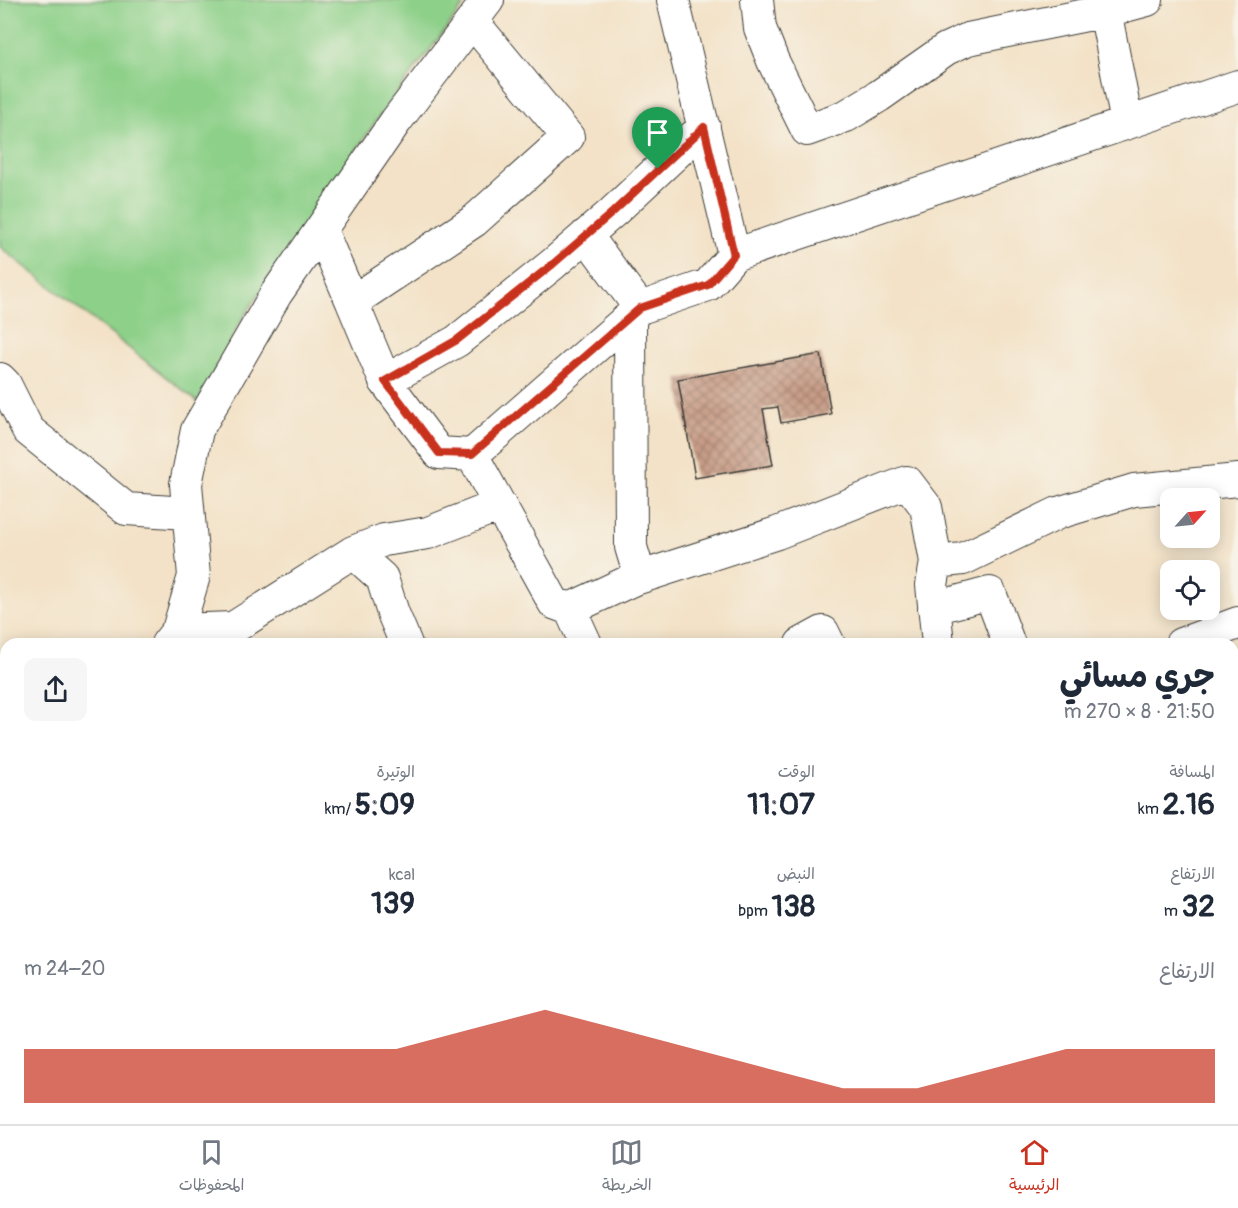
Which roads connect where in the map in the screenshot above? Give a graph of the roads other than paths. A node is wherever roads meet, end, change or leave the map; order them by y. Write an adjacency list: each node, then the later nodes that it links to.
1 (673, 0): 8 (street)
2 (757, 0): 4 (street)
3 (1147, 0): 4 (street)
4 (1104, 6): 7 (street)
5 (480, 10): 9 (street); 12 (street)
6 (1238, 86): 7 (street)
7 (1127, 123): 11 (street)
8 (704, 127): 10 (street); 11 (street)
9 (321, 230): 12 (street); 19 (street)
10 (586, 235): 13 (street); 15 (street)
11 (734, 255): 13 (street)
12 (352, 302): 15 (street)
13 (635, 313): 16 (street); 22 (street)
14 (0, 379): 19 (street)
15 (385, 381): 16 (street)
16 (472, 454): 18 (street)
17 (1238, 480): 21 (street)
18 (500, 505): 20 (street); 24 (street)
19 (188, 513): 26 (street)
20 (353, 552): 26 (street); 27 (street)
21 (936, 562): 22 (street); 23 (street)
22 (640, 577): 24 (street)
23 (934, 608): 31 (street); 32 (street)
24 (570, 609): 28 (street)
25 (1238, 623): 33 (street)
26 (172, 637)
27 (403, 638)
28 (583, 638)
29 (812, 638): 30 (street)
30 (826, 638)
31 (937, 638)
32 (1007, 638)
33 (1197, 638)

